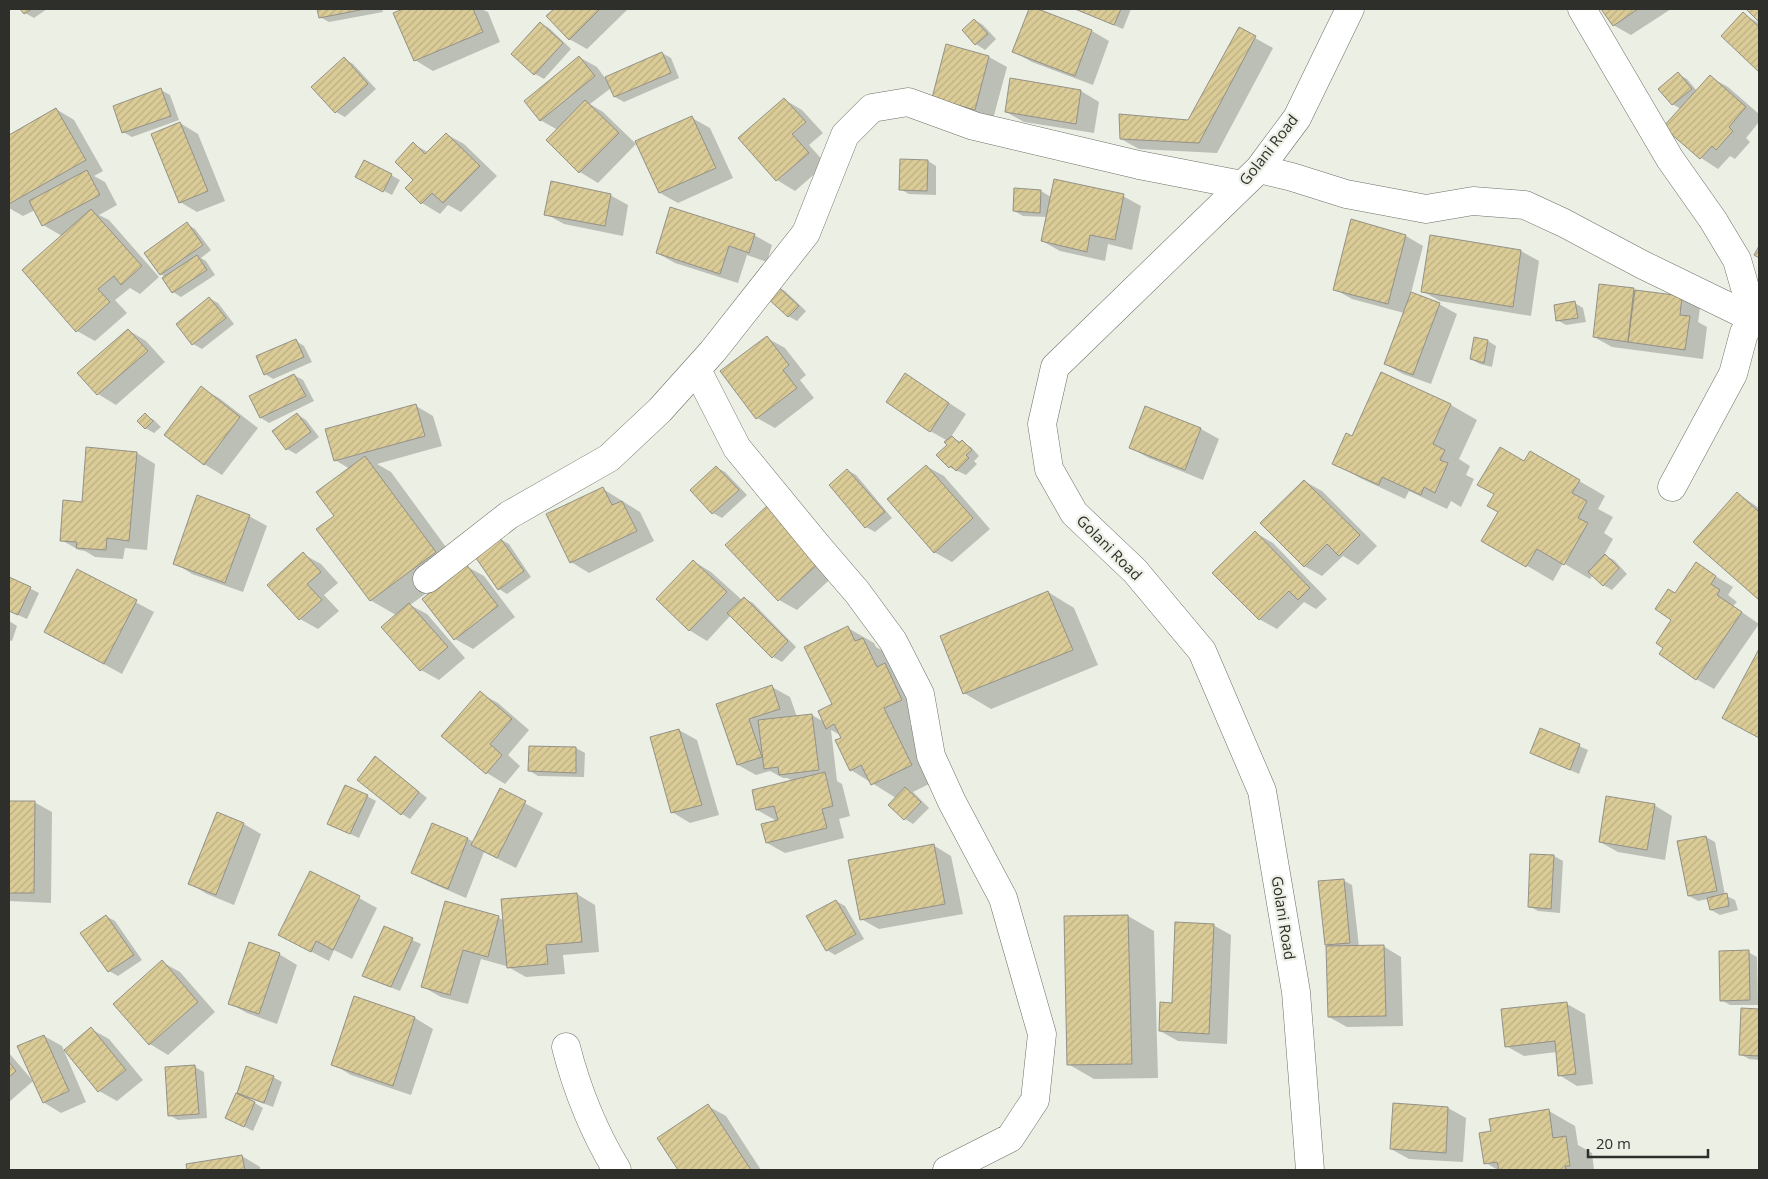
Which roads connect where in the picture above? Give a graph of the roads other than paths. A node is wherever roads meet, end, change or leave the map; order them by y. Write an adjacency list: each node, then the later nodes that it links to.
1 (1350, 9): 3 (street, Golani Road)
2 (1582, 9): 4 (street)
3 (1250, 177): 4 (street); 5 (street); 11 (street, Golani Road)
4 (1752, 328): 6 (street)
5 (696, 370): 7 (street); 10 (street)
6 (1672, 487)
7 (427, 580)
8 (566, 1047): 9 (street)
9 (617, 1170)
10 (947, 1170)
11 (1310, 1170)

